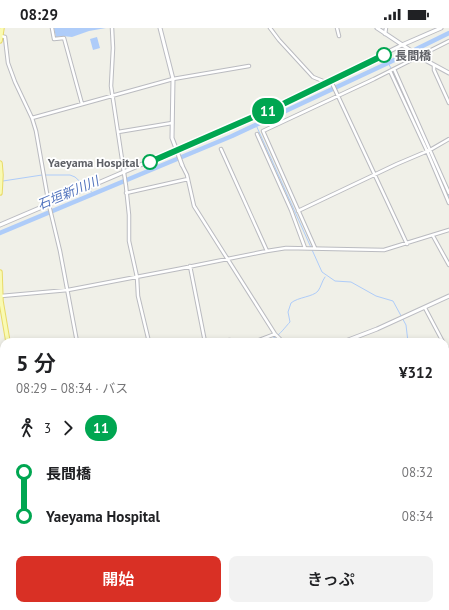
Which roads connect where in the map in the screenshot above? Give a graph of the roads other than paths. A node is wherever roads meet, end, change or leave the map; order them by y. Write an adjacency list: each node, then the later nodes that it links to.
1 (2, 28): 11 (main road)
2 (52, 28): 27 (street)
3 (112, 28): 24 (street)
4 (160, 28): 22 (street)
5 (270, 28): 23 (street)
6 (337, 28): 12 (street)
7 (377, 28): 10 (street)
8 (386, 28): 10 (street)
9 (441, 28): 15 (street)
10 (385, 34): 15 (street)
11 (1, 36): 14 (main road); 28 (street)
12 (339, 36)
13 (449, 41): 16 (street)
14 (0, 42)
15 (404, 46): 16 (street); 23 (street)
16 (418, 56): 18 (street); 19 (street)
17 (249, 66): 22 (street)
18 (434, 66): 21 (street); 26 (street)
19 (394, 70): 20 (street); 34 (street)
20 (390, 71): 25 (street); 34 (street)
21 (449, 73)
22 (173, 79): 24 (street); 29 (street)
23 (331, 83): 25 (street); 35 (street)
24 (112, 95): 27 (street); 30 (street)
25 (338, 95): 38 (street); 46 (street)
26 (449, 103)
27 (82, 104): 28 (street)
28 (32, 118): 45 (street)
29 (172, 123): 30 (street); 35 (street)
30 (118, 132): 39 (street)
31 (257, 134): 51 (street)
32 (449, 139): 34 (street)
33 (221, 149): 53 (street)
34 (428, 150): 38 (street); 43 (street); 44 (street)
35 (177, 152): 37 (street); 39 (street)
36 (0, 163): 41 (main road)
37 (182, 165): 40 (street)
38 (374, 174): 46 (street); 50 (street)
39 (124, 175): 42 (street); 45 (street)
40 (188, 179): 42 (street); 54 (street)
41 (0, 193)
42 (126, 193): 58 (street)
43 (449, 193)
44 (449, 203)
45 (49, 207): 47 (street); 59 (street)
46 (298, 211): 52 (street)
47 (0, 225)
48 (449, 230): 49 (street)
49 (433, 236): 50 (street); 55 (street)
50 (407, 244): 52 (street)
51 (304, 248): 52 (street); 53 (street)
52 (315, 248)
53 (267, 251): 54 (street)
54 (228, 259): 56 (street); 63 (street)
55 (449, 265)
56 (190, 266): 58 (street); 67 (street)
57 (0, 272): 61 (main road)
58 (137, 276): 59 (street); 66 (street)
59 (68, 290): 61 (street); 65 (street)
60 (449, 296): 62 (street)
61 (0, 297): 64 (main road)
62 (425, 308): 70 (street); 71 (street)
63 (275, 334): 68 (street); 69 (street)
64 (7, 338)
65 (76, 338)
66 (148, 338)
67 (204, 338)
68 (264, 338)
69 (279, 338)
70 (353, 338)
71 (441, 338)

